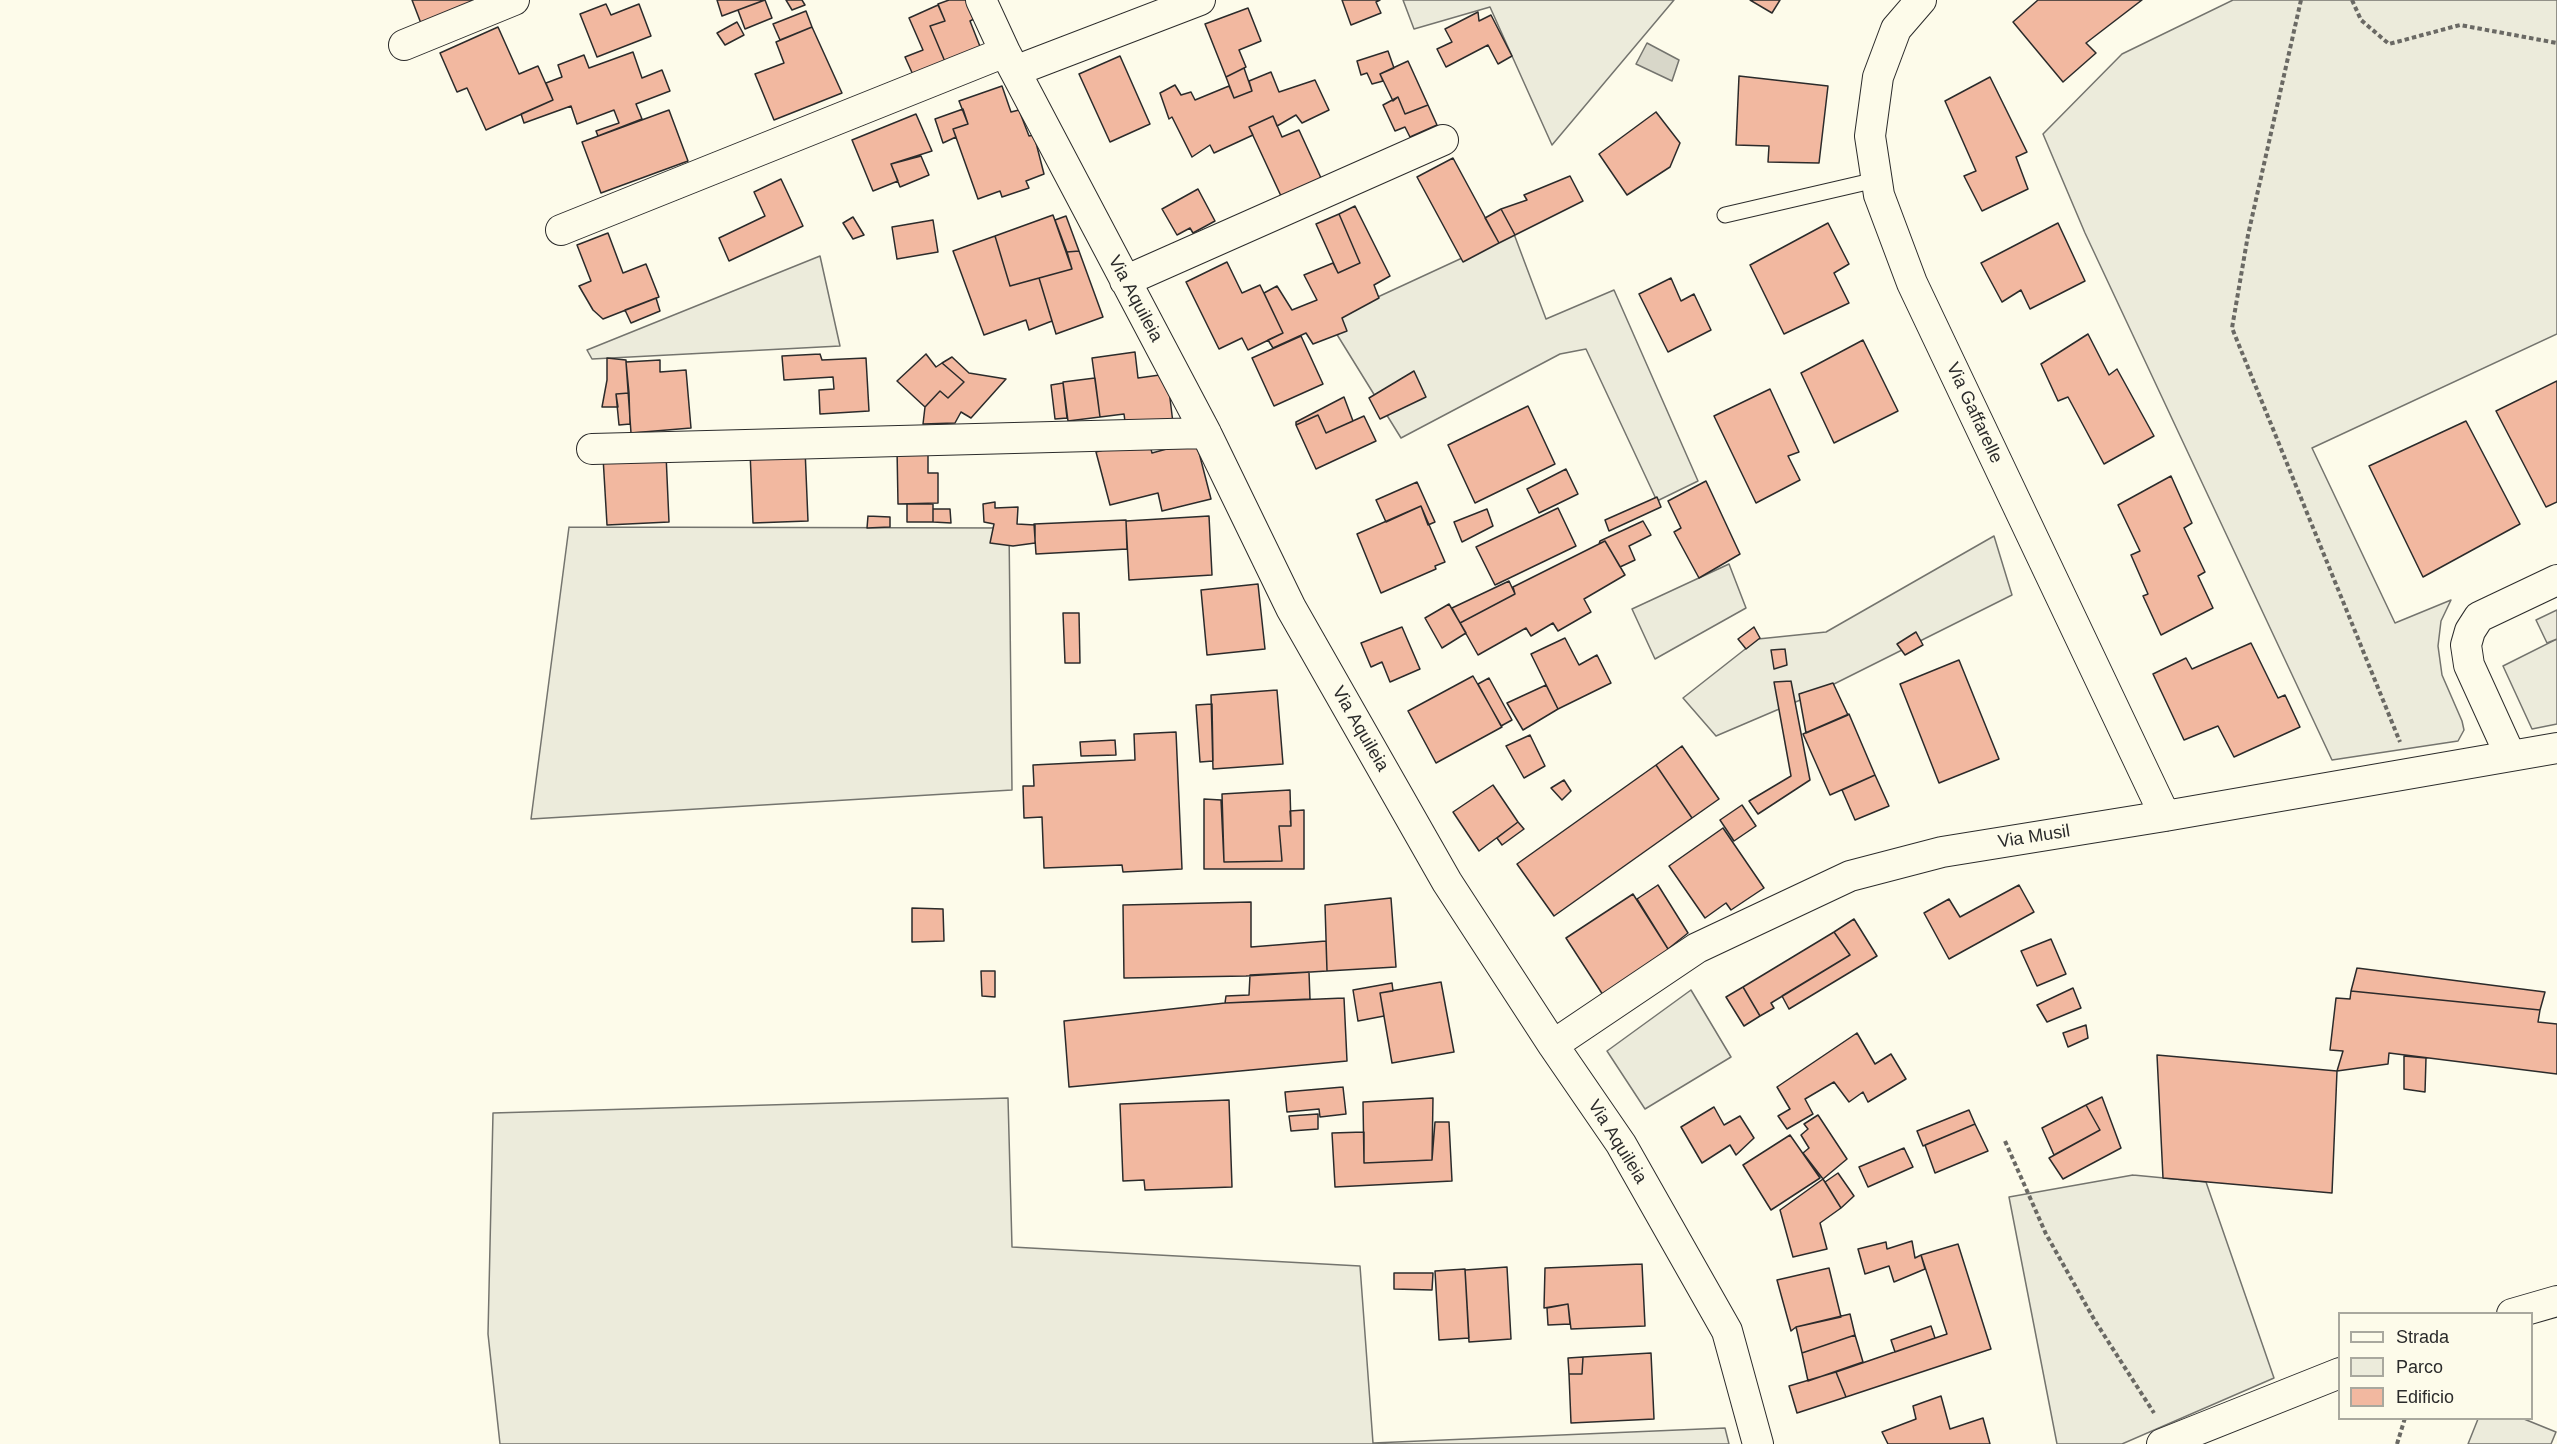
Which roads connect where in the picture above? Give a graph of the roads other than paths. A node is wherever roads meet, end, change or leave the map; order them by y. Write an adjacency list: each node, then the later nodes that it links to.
1 (514, 0): 5 (street)
2 (981, 0): 6 (street, Via Aquileia)
3 (1200, 0): 6 (street)
4 (1921, 0): 8 (street, Via Gaffarelle)
5 (404, 45)
6 (1010, 62): 10 (street); 11 (street, Via Aquileia)
7 (1443, 140): 11 (street)
8 (1876, 180): 9 (lane); 17 (street, Via Gaffarelle)
9 (1725, 215)
10 (561, 230)
11 (1125, 280): 12 (street, Via Aquileia)
12 (1206, 433): 13 (street); 18 (street, Via Aquileia)
13 (592, 449)
14 (2557, 580): 16 (street)
15 (2557, 748): 16 (street, Via Musil)
16 (2510, 755): 17 (street, Via Musil)
17 (2165, 816): 18 (street, Via Musil)
18 (1553, 1045): 23 (street, Via Aquileia)
19 (2557, 1301): 20 (street)
20 (2519, 1312)
21 (2338, 1374): 22 (street)
22 (2166, 1442)
23 (1758, 1444)

